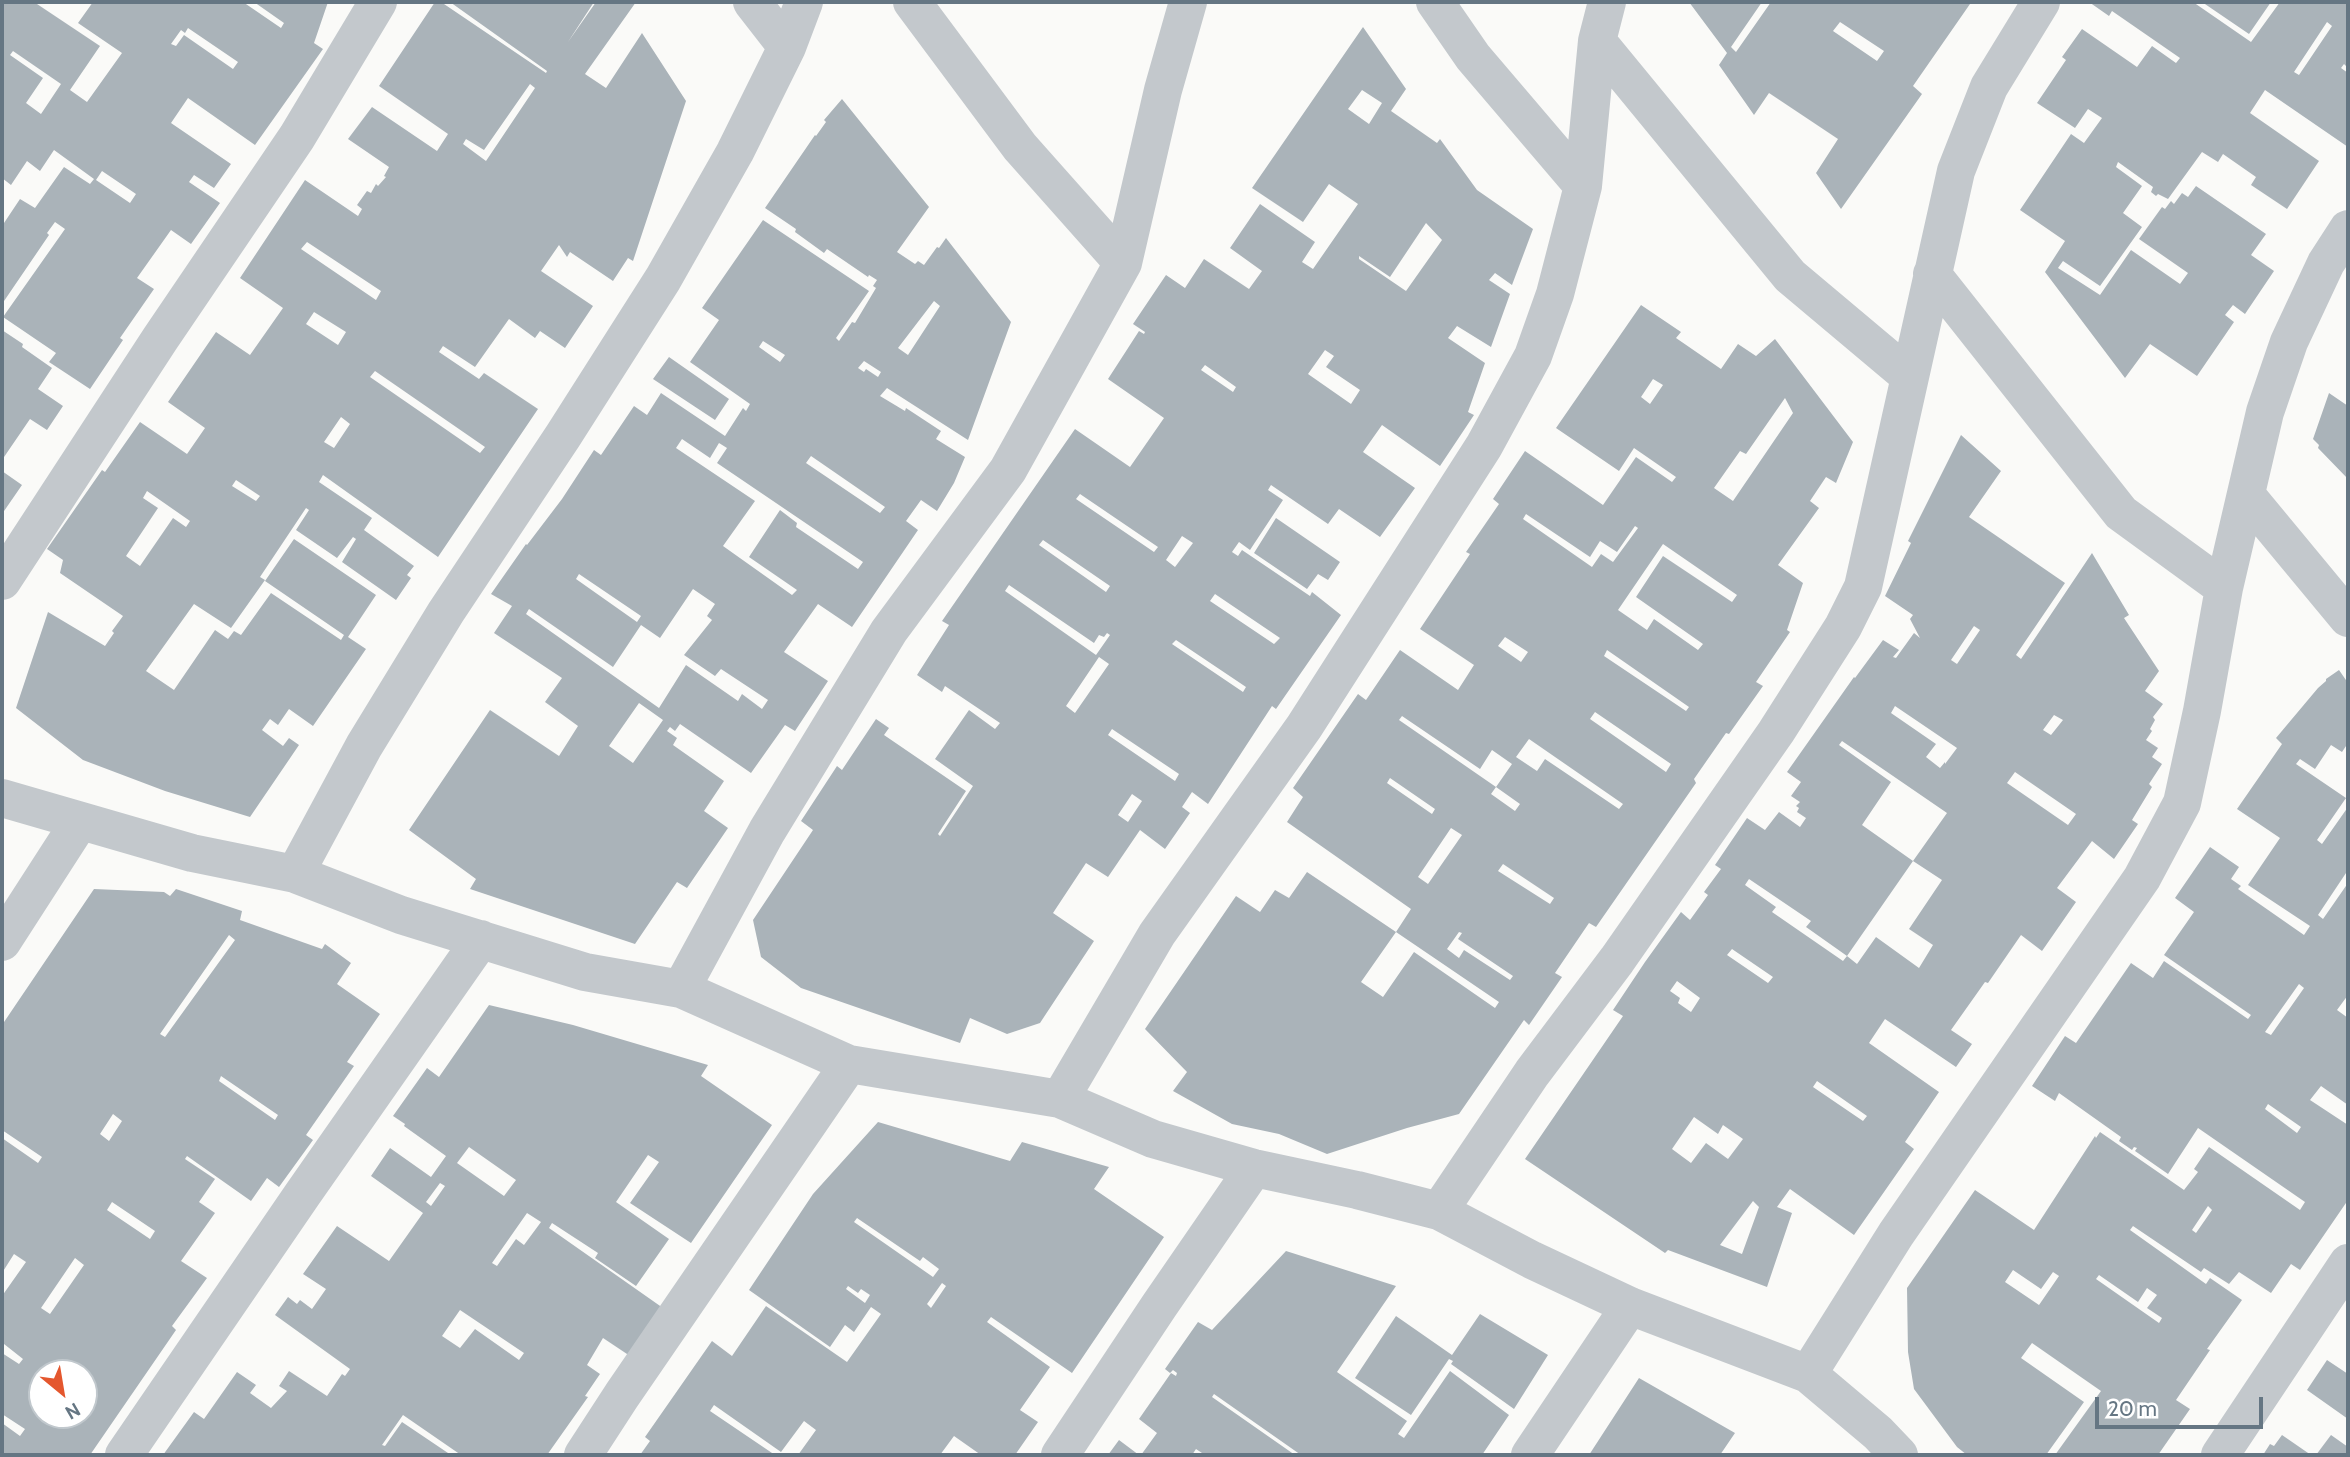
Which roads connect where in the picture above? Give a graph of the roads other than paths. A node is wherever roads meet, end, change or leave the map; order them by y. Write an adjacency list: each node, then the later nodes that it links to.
1 (378, 2): 17 (street)
2 (752, 2): 10 (street)
3 (804, 2): 10 (street)
4 (912, 2): 13 (street)
5 (1188, 2): 13 (street)
6 (1435, 2): 11 (street)
7 (1607, 2): 9 (street)
8 (2041, 2): 14 (street)
9 (1597, 41): 11 (street); 15 (street)
10 (787, 47): 22 (street)
11 (1583, 186): 27 (street)
12 (2348, 229): 16 (street)
13 (1124, 262): 25 (street)
14 (1932, 274): 15 (street); 18 (street)
15 (1909, 376): 29 (street)
16 (2246, 495): 18 (street); 19 (street)
17 (2, 581)
18 (2224, 588): 32 (street)
19 (2348, 618)
20 (2, 799): 21 (street)
21 (80, 821): 22 (street); 24 (street)
22 (295, 874): 23 (street)
23 (481, 940): 25 (street); 33 (street)
24 (2, 942)
25 (681, 989): 26 (street)
26 (849, 1064): 27 (street); 34 (street)
27 (1060, 1099): 28 (street)
28 (1254, 1168): 29 (street); 35 (street)
29 (1439, 1211): 31 (street)
30 (2348, 1263): 38 (street)
31 (1630, 1306): 32 (street); 36 (street)
32 (1808, 1374): 37 (street)
33 (124, 1455)
34 (583, 1455)
35 (1060, 1455)
36 (1530, 1455)
37 (1899, 1455)
38 (2220, 1455)

